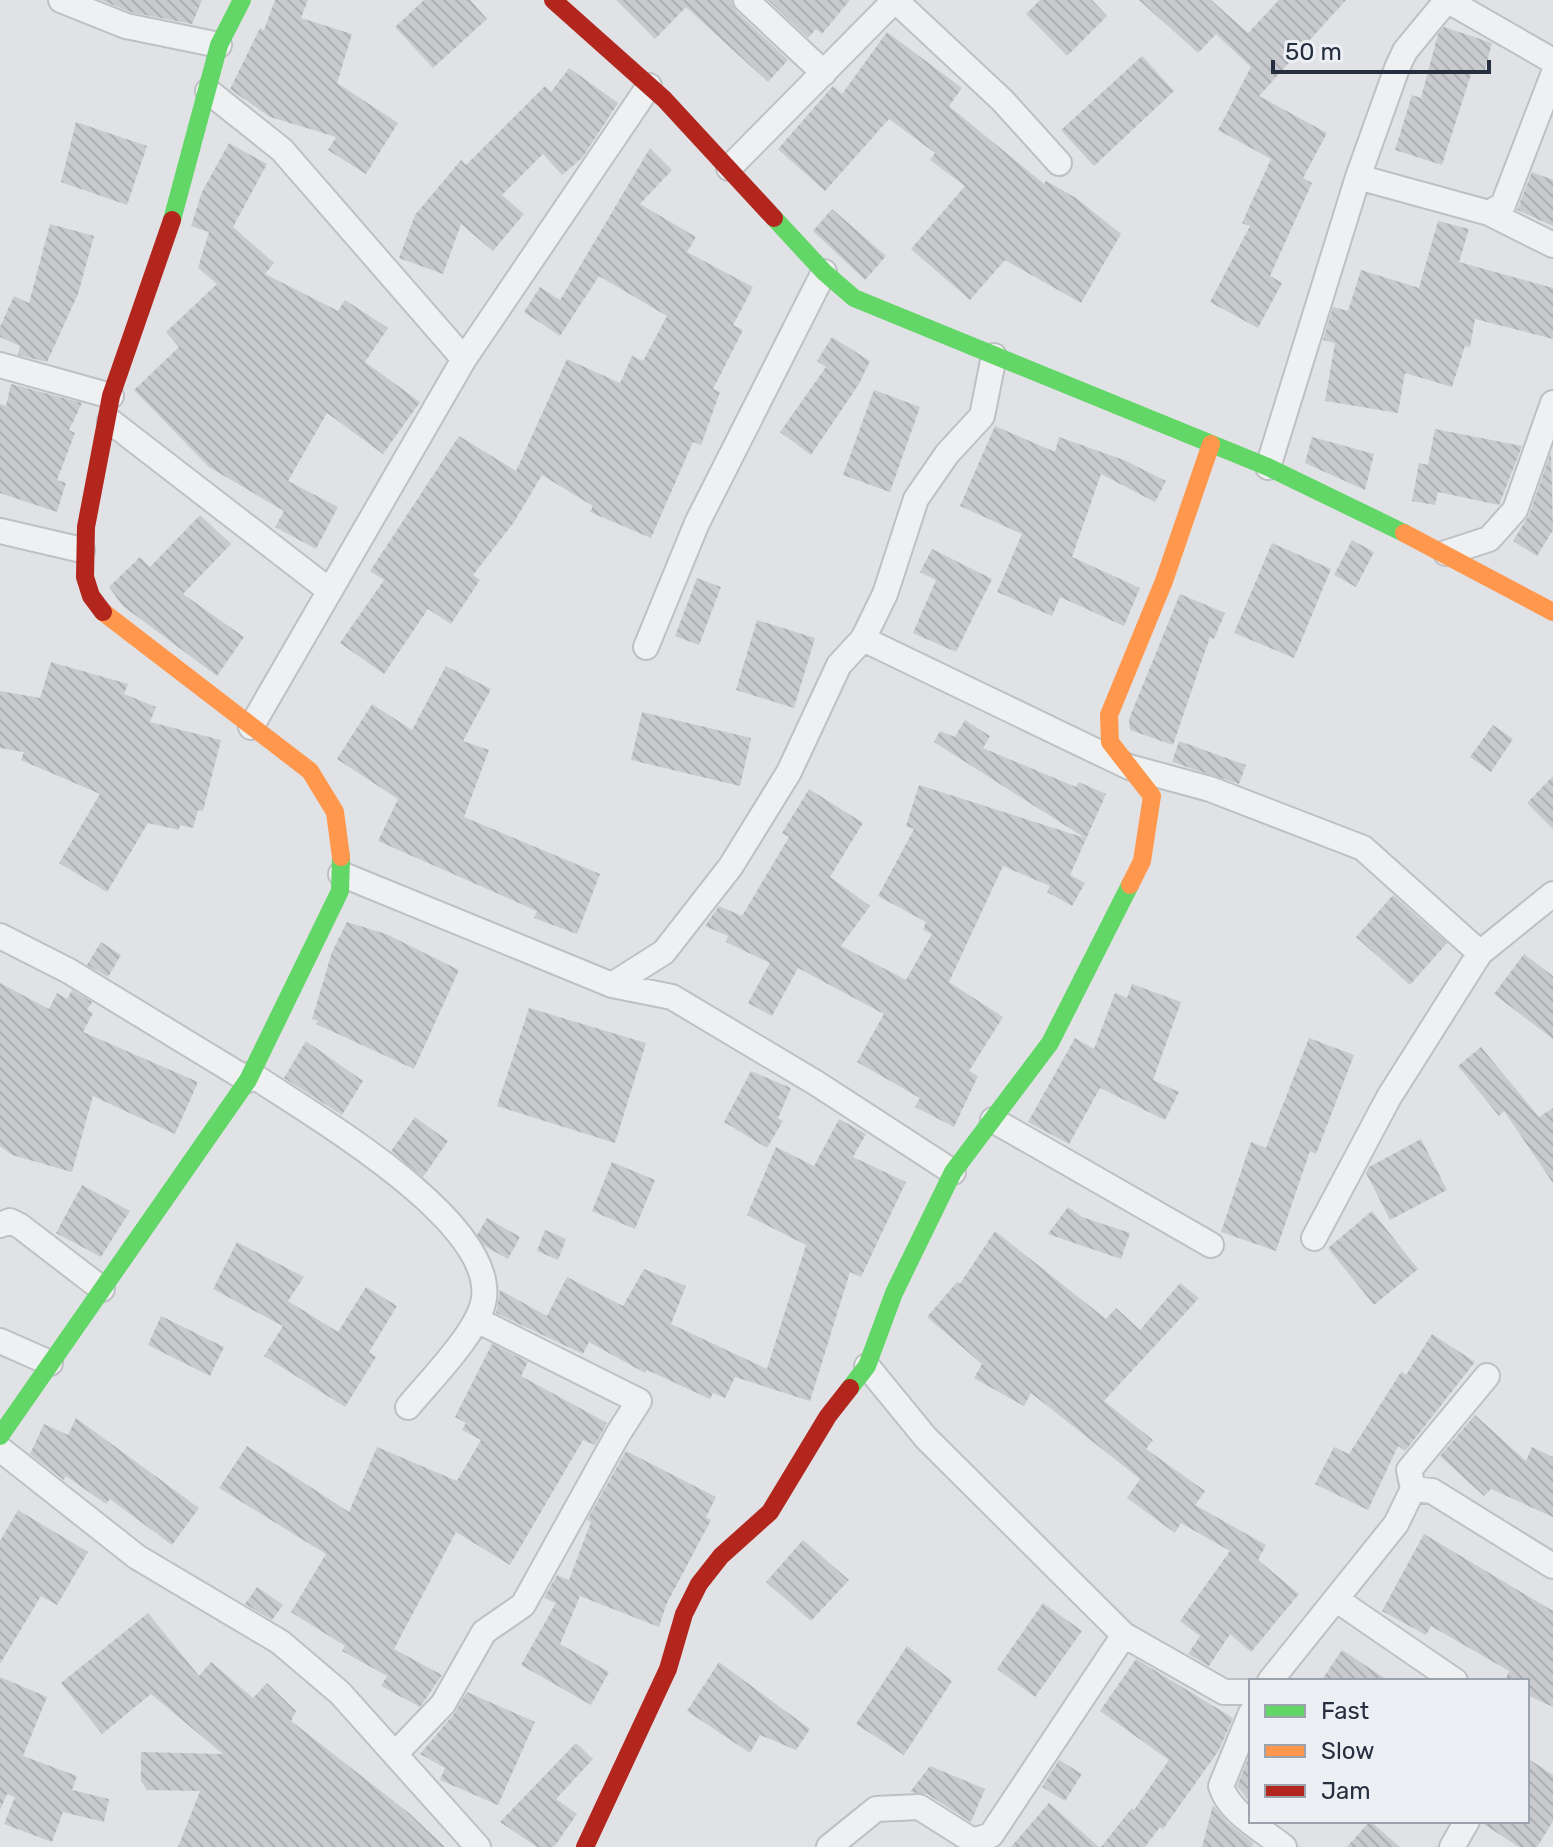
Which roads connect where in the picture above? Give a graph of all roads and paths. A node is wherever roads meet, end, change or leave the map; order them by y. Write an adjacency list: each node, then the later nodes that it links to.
1 (242, 0): 7 (street)
2 (553, 0): 11 (street)
3 (746, 0): 9 (street)
4 (895, 0): 9 (street); 13 (street)
5 (1447, 0): 8 (street); 15 (street)
6 (68, 2): 7 (street)
7 (219, 45): 12 (street)
8 (1553, 61)
9 (824, 73): 14 (street)
10 (1553, 75): 16 (street)
11 (649, 86): 14 (street); 20 (street)
12 (208, 91): 20 (street); 23 (street)
13 (1059, 163)
14 (729, 168): 18 (street)
15 (1358, 177): 16 (street); 25 (street)
16 (1489, 213): 17 (street)
17 (1553, 245)
18 (824, 272): 19 (street); 32 (street)
19 (994, 356): 24 (street); 31 (street)
20 (464, 359): 29 (street)
21 (0, 365): 23 (street)
22 (1553, 403): 28 (street)
23 (111, 408): 27 (street); 29 (street)
24 (1211, 444): 25 (street); 34 (street)
25 (1268, 467): 28 (street)
26 (0, 531): 27 (street)
27 (82, 550): 33 (street)
28 (1446, 553): 30 (street)
29 (330, 591): 33 (street)
30 (1553, 612)
31 (863, 639): 34 (street); 39 (street)
32 (646, 647)
33 (251, 727): 35 (street)
34 (1129, 767): 38 (street); 43 (street)
35 (341, 874): 40 (street); 42 (street)
36 (1553, 894): 38 (street)
37 (0, 936): 42 (street)
38 (1480, 953): 46 (street)
39 (658, 956): 40 (street); 41 (street)
40 (612, 985): 41 (street)
41 (672, 997): 44 (street)
42 (249, 1077): 48 (street); 49 (street)
43 (993, 1120): 44 (street); 47 (street)
44 (953, 1172): 52 (street)
45 (0, 1225): 48 (street)
46 (1314, 1238)
47 (1211, 1245)
48 (102, 1289): 51 (street)
49 (477, 1320): 54 (street); 65 (street)
50 (0, 1341): 51 (street)
51 (50, 1363): 55 (street)
52 (867, 1366): 60 (street); 71 (street)
53 (1487, 1376): 57 (street)
54 (408, 1407)
55 (0, 1436)
56 (0, 1449): 65 (street)
57 (1413, 1489): 58 (street); 59 (street)
58 (1553, 1566)
59 (1337, 1600): 61 (street); 62 (street)
60 (1124, 1635): 63 (street); 69 (street)
61 (1272, 1679)
62 (1452, 1679)
63 (1249, 1692)
64 (1249, 1718): 66 (street)
65 (396, 1753): 70 (street)
66 (1249, 1820)
67 (1253, 1823): 73 (street)
68 (1466, 1823): 74 (street)
69 (997, 1841): 72 (street)
70 (478, 1847)
71 (585, 1847)
72 (829, 1847)
73 (1284, 1847)
74 (1452, 1847)

